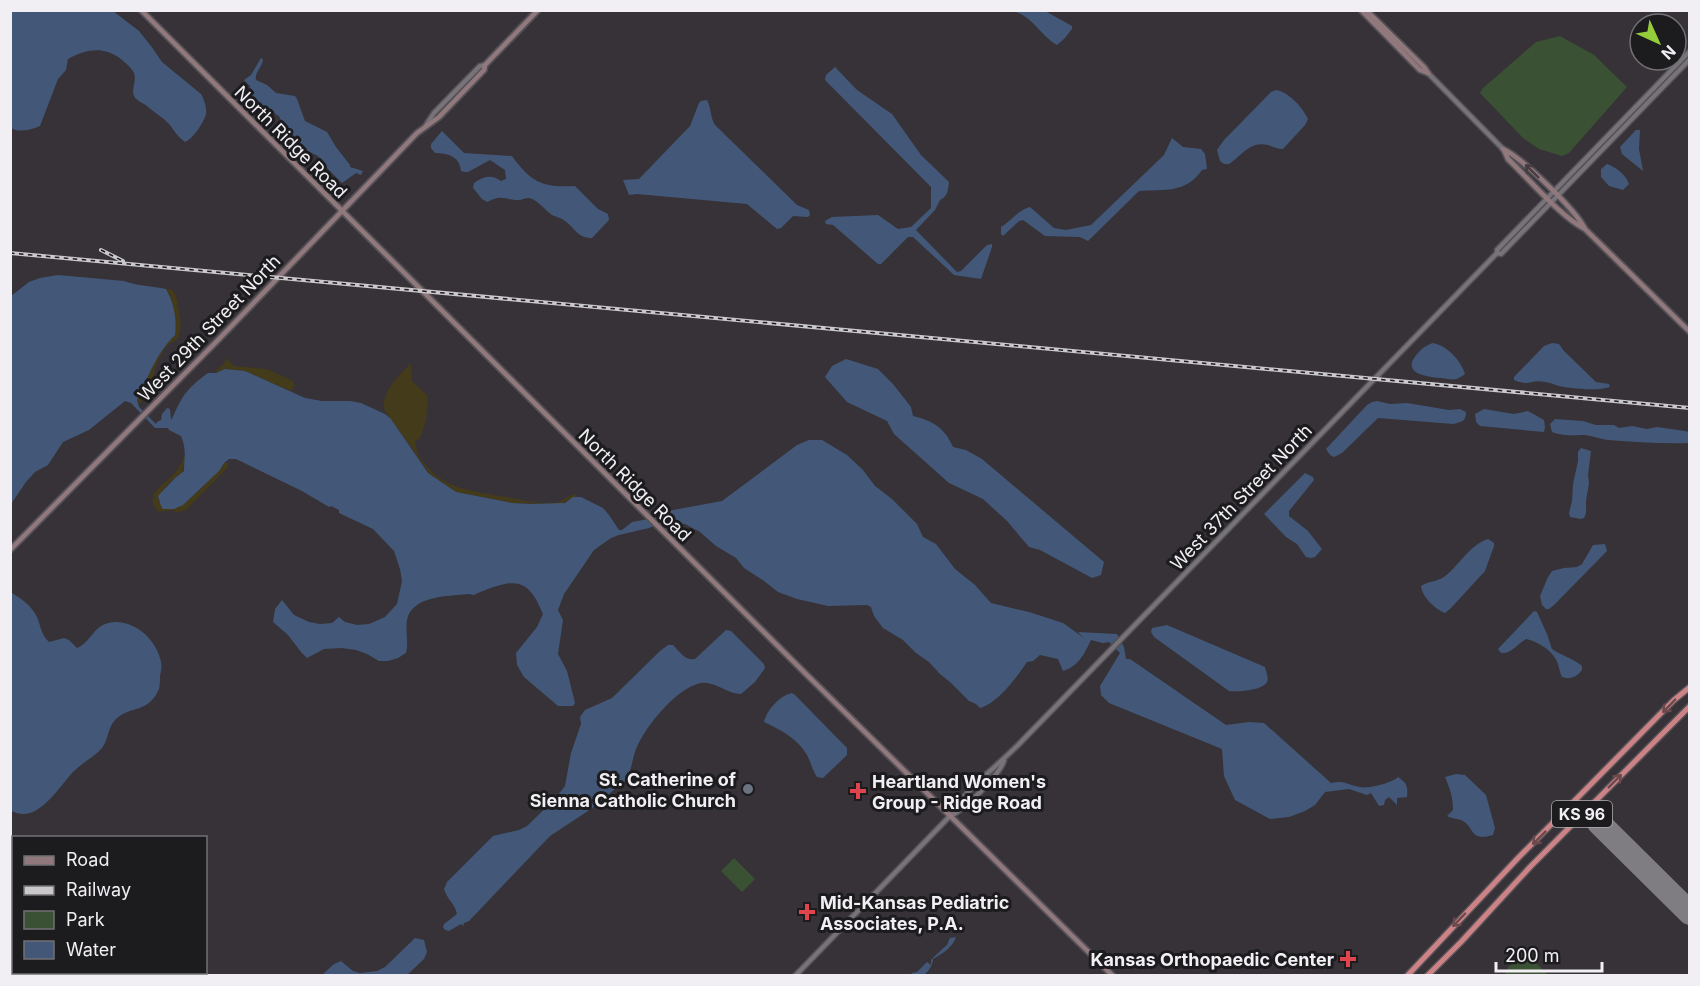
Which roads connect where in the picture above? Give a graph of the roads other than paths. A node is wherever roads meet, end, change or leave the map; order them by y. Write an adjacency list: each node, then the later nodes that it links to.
1 (141, 10): 11 (main road, North Ridge Road)
2 (538, 10): 11 (main road, West 29th Street North)
3 (1361, 10): 7 (main road)
4 (1366, 10): 7 (main road)
5 (1689, 51): 9 (street, West 37th Street North)
6 (1689, 59): 9 (street, West 37th Street North)
7 (1428, 73): 8 (street)
8 (1503, 148): 9 (main road, one-way to 8); 10 (main road)
9 (1555, 194): 10 (street, West 37th Street North); 12 (main road)
10 (1550, 200): 12 (main road); 17 (street, West 37th Street North)
11 (341, 212): 14 (main road, West 29th Street North); 17 (main road, North Ridge Road)
12 (1585, 229): 13 (main road)
13 (1689, 332)
14 (10, 550)
15 (1689, 687): 20 (highway, KS 96, one-way to 20)
16 (1689, 706): 21 (highway, KS 96, one-way to 16)
17 (949, 817): 18 (street, West 37th Street North); 19 (main road, North Ridge Road)
18 (795, 975)
19 (1113, 975)
20 (1407, 975)
21 (1427, 975)

